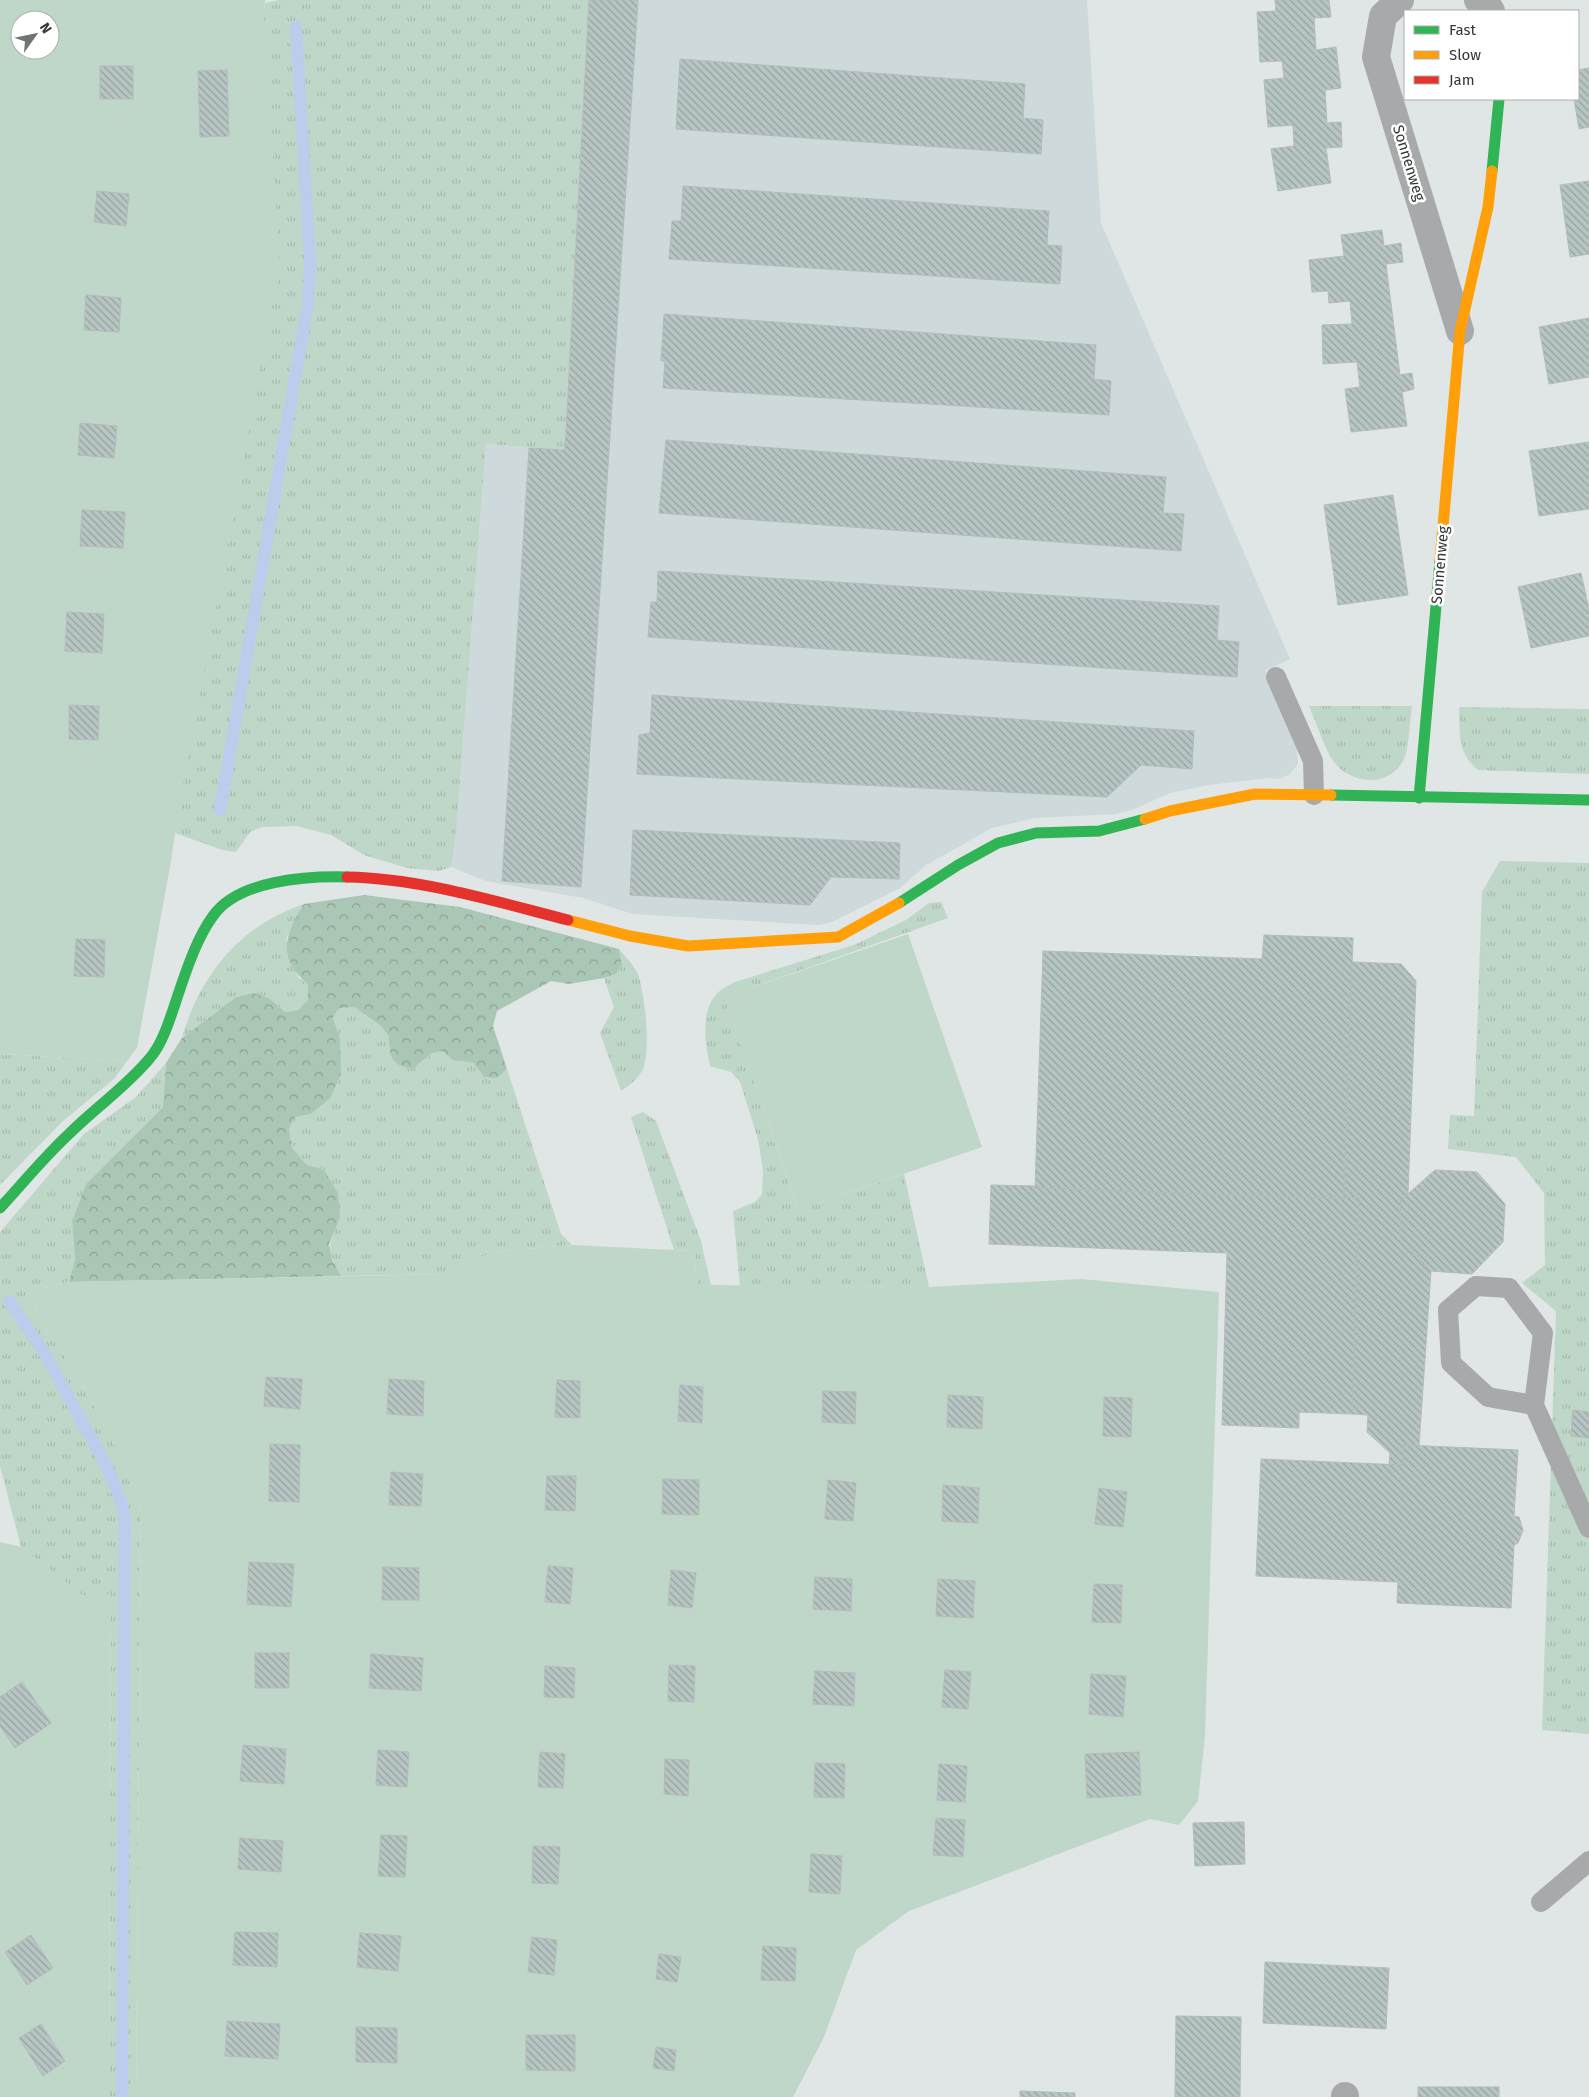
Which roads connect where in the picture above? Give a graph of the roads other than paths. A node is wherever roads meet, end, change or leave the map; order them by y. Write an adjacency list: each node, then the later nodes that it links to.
1 (1400, 0): 5 (street, Sonnenweg)
2 (1478, 0): 3 (street)
3 (1490, 10)
4 (1499, 100): 5 (street, Sonnenweg)
5 (1460, 331): 8 (street, Sonnenweg)
6 (1276, 677): 7 (lane)
7 (1314, 795): 8 (street); 10 (street)
8 (1419, 798): 9 (street)
9 (1589, 800)
10 (0, 1208)
11 (1534, 1405): 11 (lane); 12 (lane)
12 (1589, 1528)
13 (1589, 1861): 14 (lane)
14 (1541, 1902)

